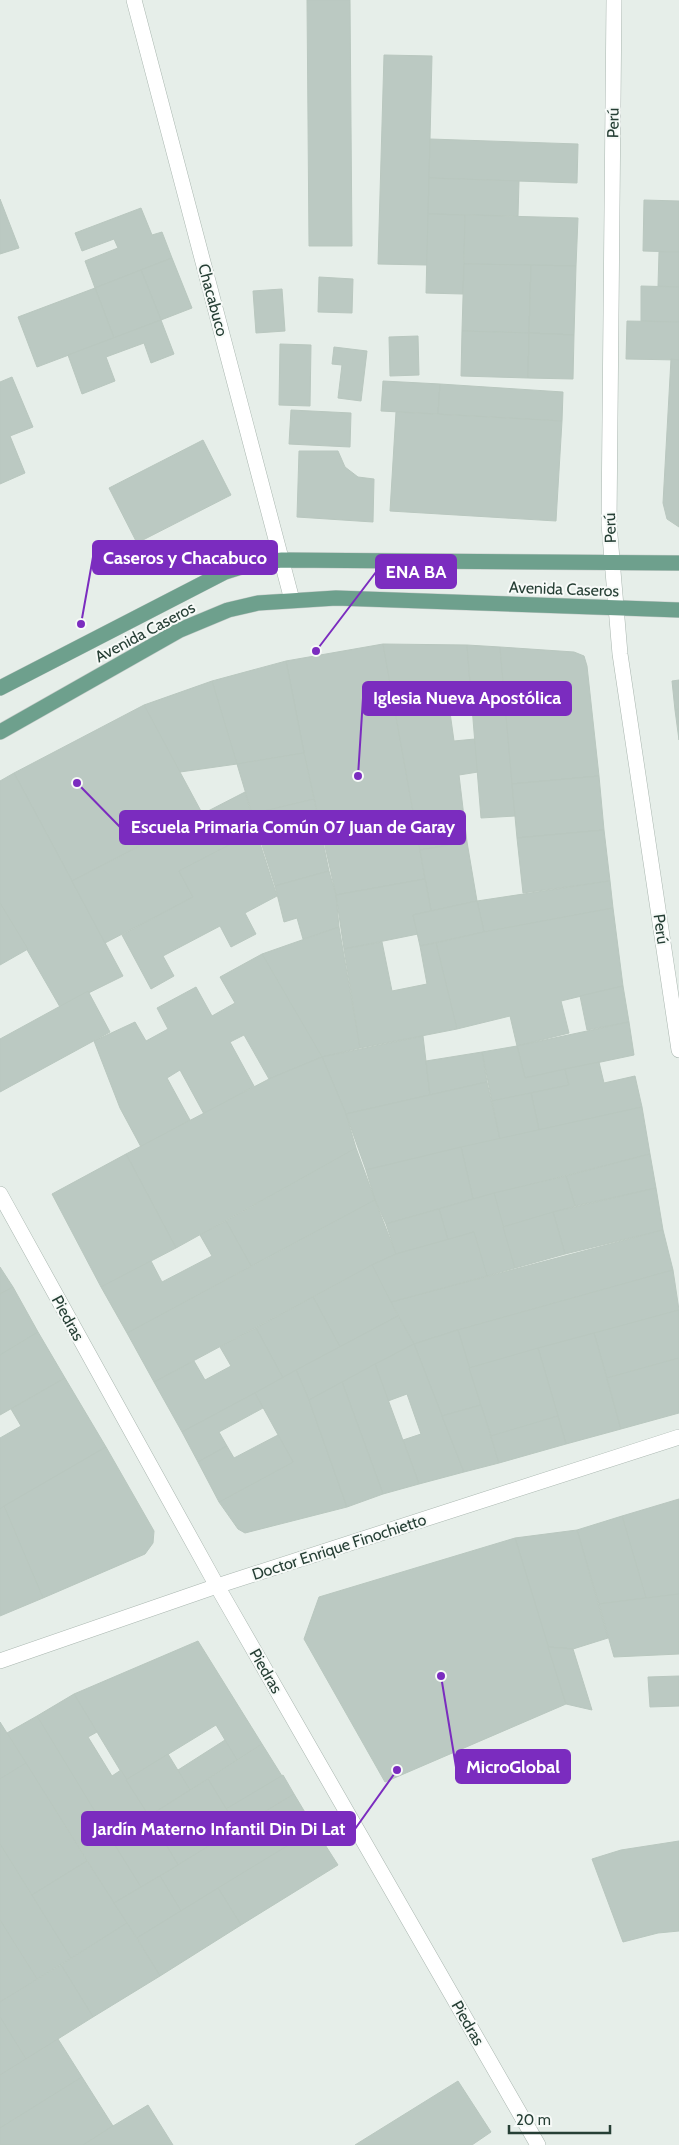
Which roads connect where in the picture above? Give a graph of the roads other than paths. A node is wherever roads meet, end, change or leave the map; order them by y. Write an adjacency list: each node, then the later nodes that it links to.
1 (134, 0): 3 (street, Chacabuco)
2 (614, 0): 4 (street, Perú)
3 (282, 560): 4 (main road, Avenida Caseros); 6 (street, Chacabuco); 9 (main road, Avenida Caseros)
4 (612, 562): 5 (main road, Avenida Caseros); 7 (street, Perú)
5 (679, 563)
6 (292, 600): 7 (main road, Avenida Caseros); 10 (main road, Avenida Caseros)
7 (616, 608): 8 (main road, Avenida Caseros); 11 (street, Perú)
8 (679, 610)
9 (0, 688)
10 (0, 732)
11 (679, 1050)
12 (0, 1194): 14 (street, Piedras)
13 (679, 1437): 14 (street, Doctor Enrique Finochietto)
14 (217, 1586): 15 (street, Doctor Enrique Finochietto); 16 (street, Piedras)
15 (0, 1661)
16 (538, 2145)

